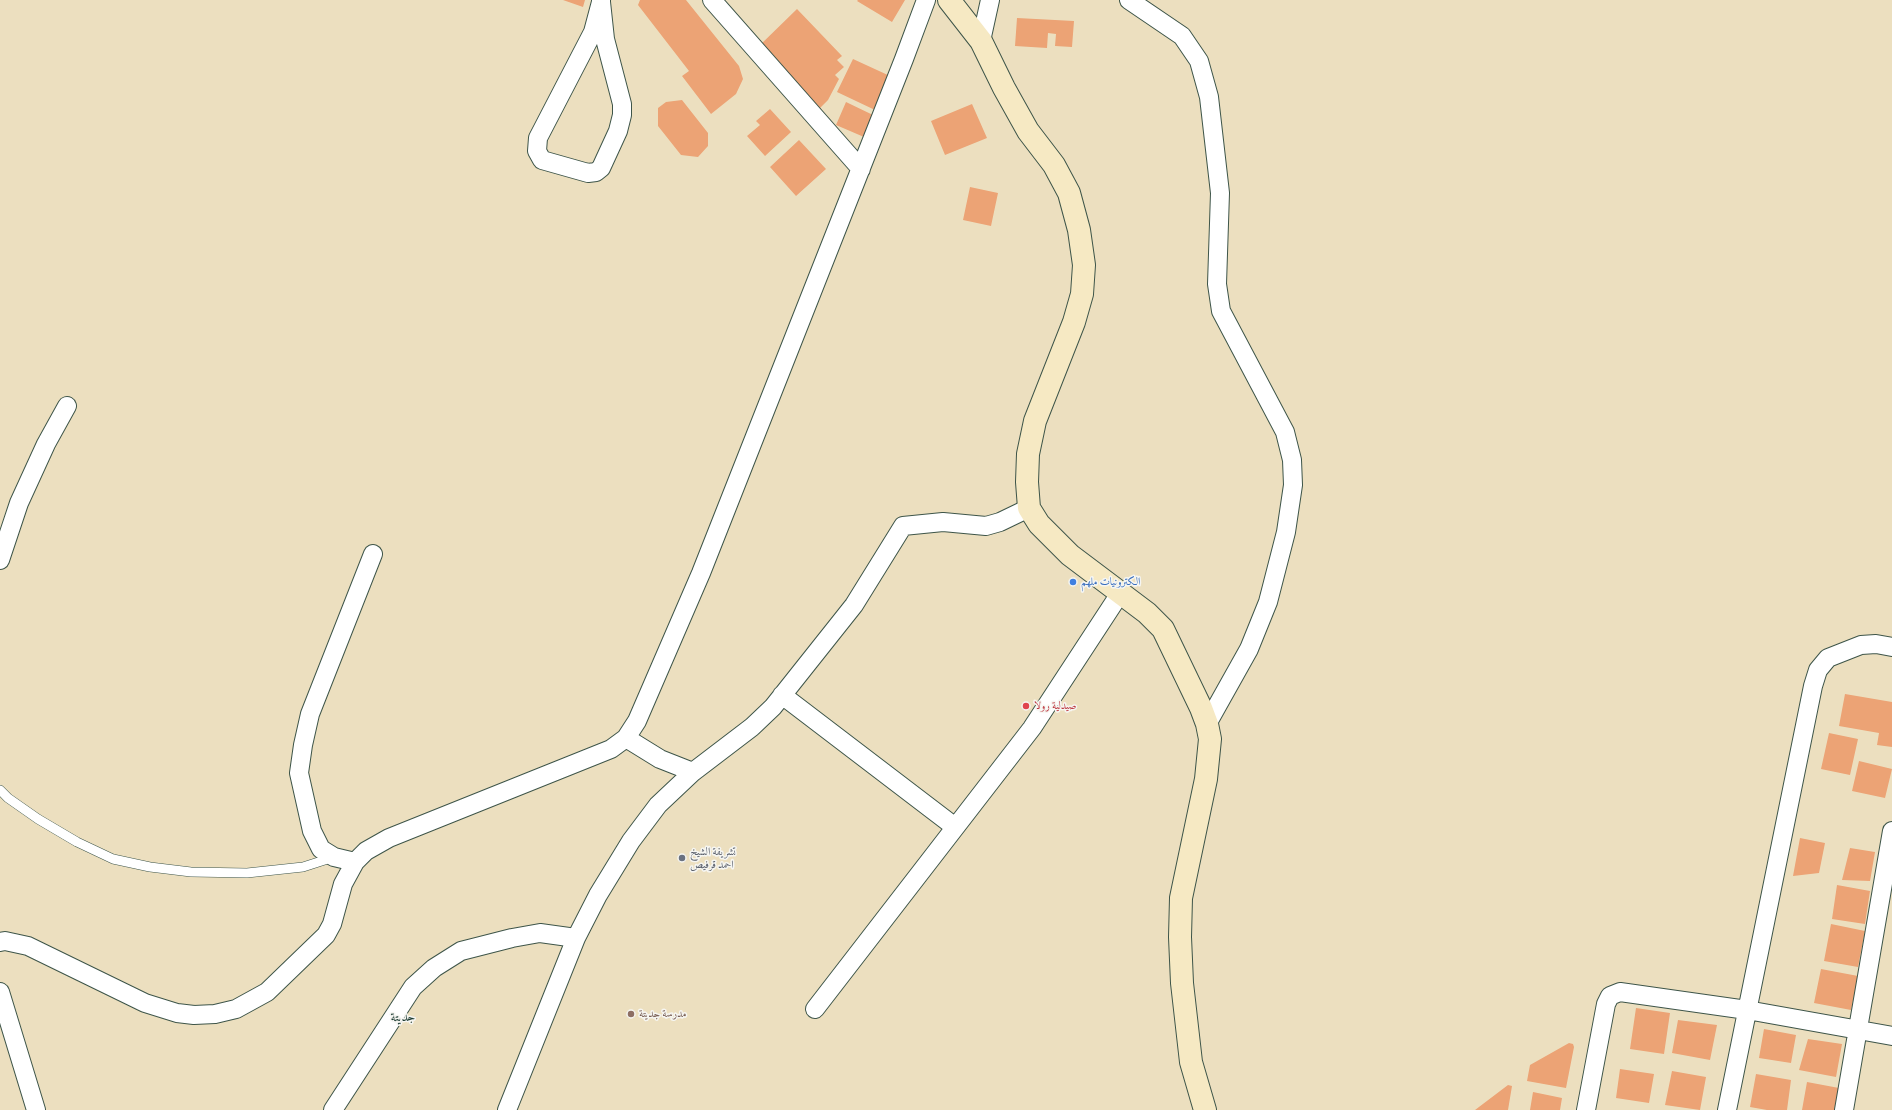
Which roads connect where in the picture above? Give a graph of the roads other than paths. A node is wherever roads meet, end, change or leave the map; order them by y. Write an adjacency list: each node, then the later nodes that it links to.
1 (712, 0): 8 (street)
2 (926, 0): 8 (street)
3 (949, 0): 7 (street)
4 (990, 0): 7 (street)
5 (1129, 0): 16 (street)
6 (601, 1): 6 (street)
7 (982, 41): 10 (street)
8 (861, 169): 17 (street)
9 (67, 406): 12 (street)
10 (1029, 508): 13 (street); 15 (street)
11 (373, 554): 22 (street)
12 (0, 560)
13 (1121, 592): 16 (street); 20 (street)
14 (1892, 647): 28 (street)
15 (782, 695): 18 (street); 20 (street)
16 (1207, 724): 34 (street)
17 (626, 738): 18 (street); 23 (street)
18 (692, 772): 24 (street)
19 (0, 790): 22 (lane)
20 (955, 828): 27 (street)
21 (1891, 837): 29 (street)
22 (334, 857): 23 (street)
23 (355, 862): 25 (street)
24 (576, 938): 32 (street); 33 (street)
25 (0, 942)
26 (0, 992): 31 (street)
27 (815, 1009)
28 (1747, 1010): 29 (street); 35 (street); 36 (street)
29 (1859, 1030): 30 (street); 37 (street)
30 (1892, 1036)
31 (36, 1110)
32 (333, 1110)
33 (507, 1110)
34 (1205, 1110)
35 (1586, 1110)
36 (1727, 1110)
37 (1844, 1110)

